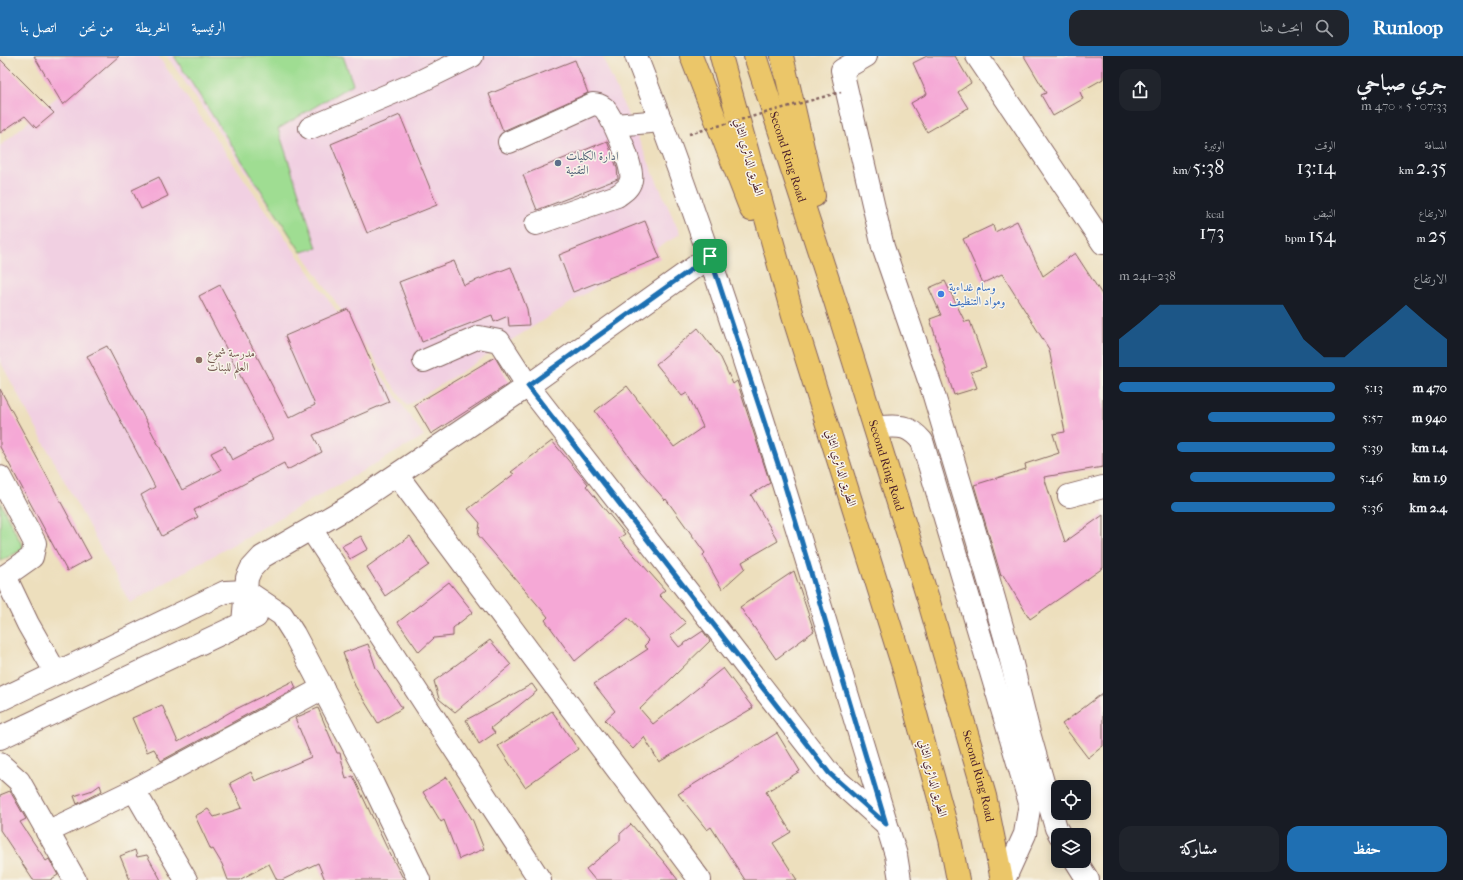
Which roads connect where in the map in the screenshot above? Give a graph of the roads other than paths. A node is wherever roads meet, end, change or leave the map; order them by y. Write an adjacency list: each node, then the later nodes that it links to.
1 (472, 56): 12 (street)
2 (636, 56): 10 (street)
3 (691, 56): 18 (highway)
4 (720, 56): 18 (highway, الطريق الدائري الثاني)
5 (755, 56): 17 (highway, Second Ring Road)
6 (782, 56): 17 (highway)
7 (866, 56): 9 (street)
8 (977, 56): 15 (street)
9 (839, 63): 27 (street)
10 (661, 121): 11 (street); 16 (street)
11 (615, 125): 13 (street); 14 (street)
12 (310, 128)
13 (509, 142)
14 (536, 224)
15 (1103, 243)
16 (710, 256): 20 (street); 39 (street)
17 (835, 301): 21 (highway, Second Ring Road)
18 (794, 316): 49 (highway, الطريق الدائري الثاني)
19 (424, 361): 20 (street)
20 (528, 386): 22 (street); 39 (street)
21 (875, 427): 28 (street); 50 (highway, Second Ring Road)
22 (396, 475): 26 (street); 47 (street)
23 (0, 477): 29 (street)
24 (1103, 487): 25 (street)
25 (1069, 496)
26 (311, 529): 30 (street); 46 (street)
27 (977, 539): 28 (street); 40 (street)
28 (955, 546): 50 (street)
29 (3, 577): 33 (street)
30 (246, 591): 31 (street); 32 (street); 33 (street)
31 (277, 611): 32 (street); 34 (street)
32 (243, 623): 36 (street)
33 (56, 673): 35 (street)
34 (323, 688): 38 (street); 45 (street)
35 (0, 700)
36 (0, 738)
37 (0, 764): 41 (street)
38 (134, 790): 41 (street); 44 (street)
39 (886, 824): 48 (street)
40 (1056, 828)
41 (47, 832): 43 (street)
42 (1080, 868): 51 (street)
43 (75, 880)
44 (186, 880)
45 (419, 880)
46 (540, 880)
47 (700, 880)
48 (900, 880)
49 (958, 880)
50 (1003, 880)
51 (1088, 880)

